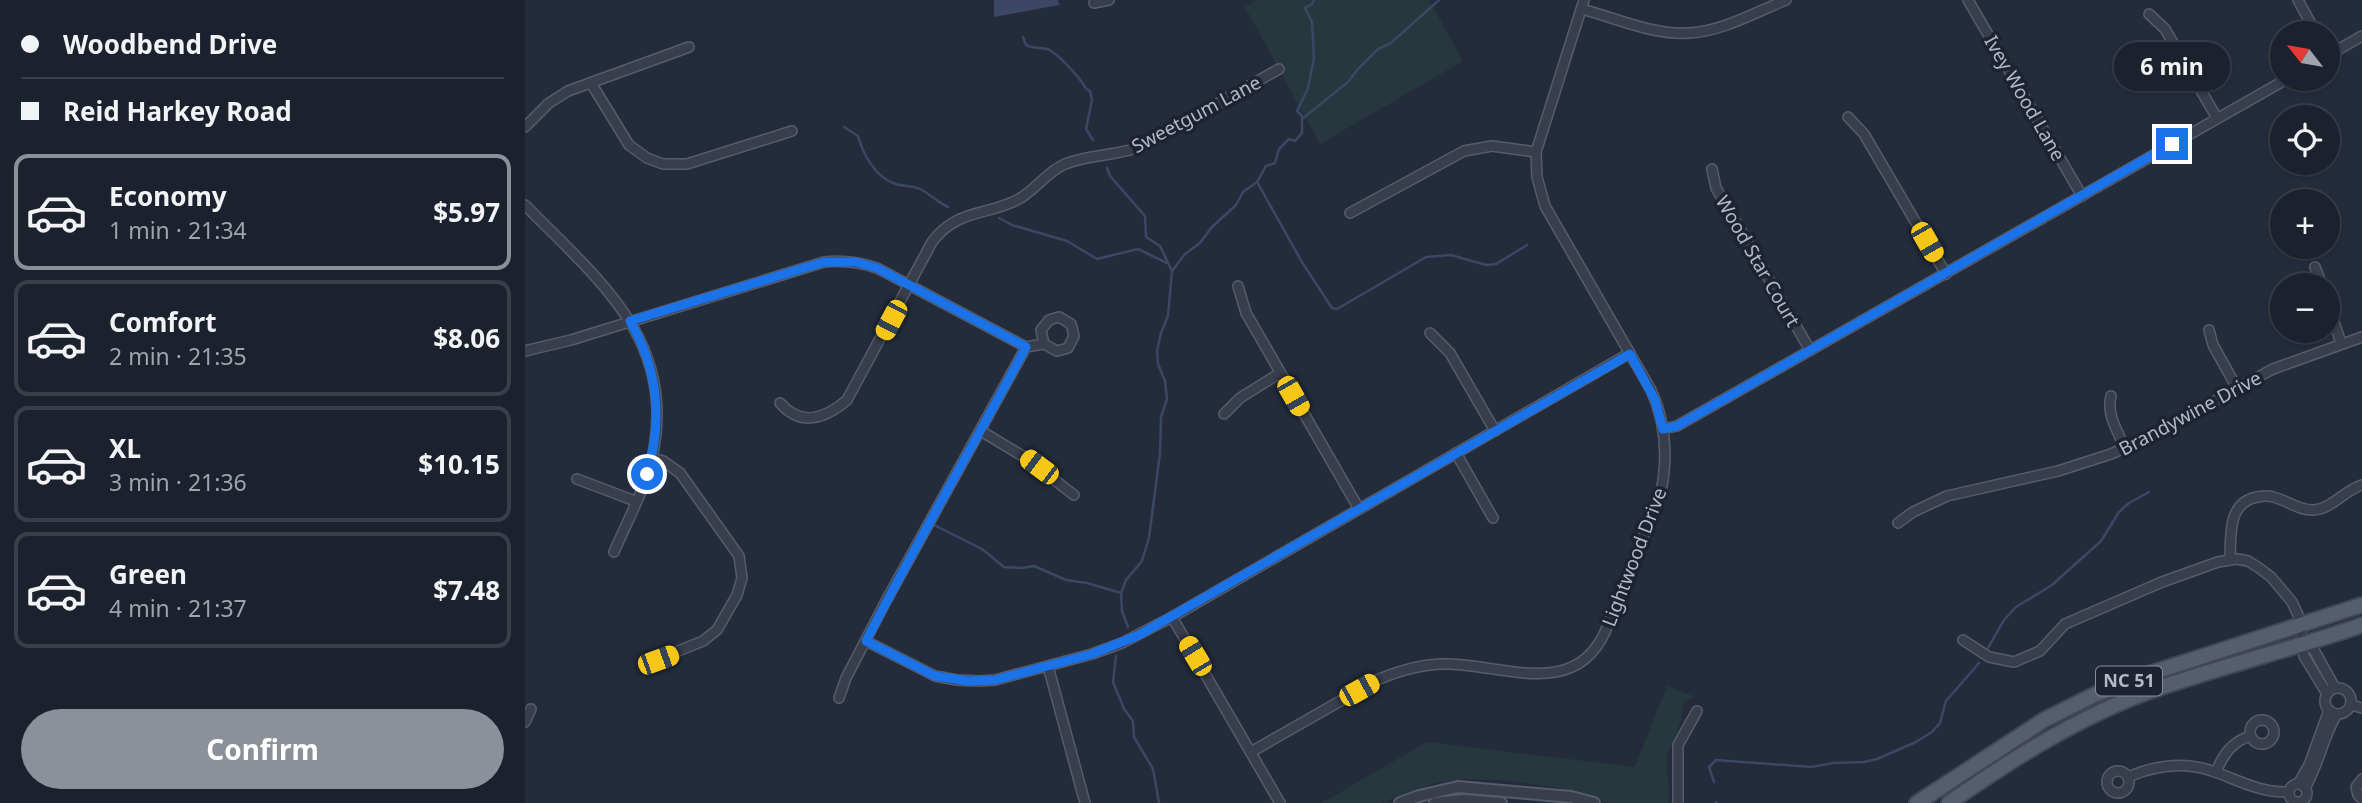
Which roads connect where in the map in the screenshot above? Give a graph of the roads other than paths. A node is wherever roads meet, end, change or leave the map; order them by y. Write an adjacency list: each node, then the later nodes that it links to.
1 (1109, 0): 5 (street)
2 (1786, 0): 6 (street)
3 (1968, 0): 21 (street, Ivey Wood Lane)
4 (2298, 0): 8 (street)
5 (1094, 3)
6 (1583, 4): 19 (street, Lightwood Drive)
7 (2149, 14): 16 (street)
8 (2309, 21)
9 (2362, 36): 11 (street)
10 (689, 47): 13 (street)
11 (2340, 48)
12 (1279, 69): 27 (street, Sweetgum Lane)
13 (591, 83): 17 (street); 18 (street)
14 (2270, 88): 16 (street)
15 (1848, 117): 26 (street)
16 (2217, 118): 21 (street)
17 (525, 127)
18 (792, 131)
19 (1536, 152): 23 (street); 39 (street, Lightwood Drive)
20 (1712, 169): 37 (street, Wood Star Court)
21 (2082, 196): 26 (street)
22 (525, 205): 29 (street)
23 (1350, 212)
24 (2315, 267): 25 (street)
25 (2317, 273)
26 (1946, 274): 37 (street)
27 (909, 285): 29 (street); 36 (street); 43 (street, Sweetgum Lane)
28 (1238, 286): 40 (street)
29 (630, 321): 38 (street); 50 (street)
30 (2209, 330): 41 (street)
31 (1430, 332): 47 (street)
32 (2362, 337): 34 (street, Brandywine Drive)
33 (2340, 340): 34 (street)
34 (2341, 343): 41 (street, Brandywine Drive)
35 (1044, 344): 36 (street)
36 (1026, 347): 46 (street)
37 (1810, 350): 45 (street)
38 (525, 351)
39 (1630, 354): 45 (street, Lightwood Drive); 47 (street)
40 (1280, 373): 44 (street); 55 (street)
41 (2237, 388): 48 (street, Brandywine Drive)
42 (2111, 396): 48 (street)
43 (780, 403)
44 (1224, 414)
45 (1663, 429): 78 (street, Lightwood Drive)
46 (981, 431): 53 (street); 65 (street)
47 (1495, 431): 49 (street)
48 (2125, 448): 57 (street, Brandywine Drive)
49 (1457, 453): 55 (street); 56 (street)
50 (652, 458): 54 (street); 67 (street)
51 (577, 479): 54 (street)
52 (2362, 485): 59 (street)
53 (1074, 495)
54 (635, 501): 58 (street)
55 (1359, 509): 61 (street)
56 (1493, 518)
57 (1898, 523)
58 (614, 552)
59 (2230, 560): 63 (street); 64 (street)
60 (2362, 605): 63 (main road, NC 51)
61 (1172, 617): 68 (street); 78 (street)
62 (2362, 625): 66 (main road, NC 51)
63 (2301, 626): 66 (street); 93 (main road, NC 51)
64 (1963, 639)
65 (866, 641): 68 (street); 70 (street)
66 (2304, 644): 69 (street); 94 (main road, NC 51)
67 (646, 664)
68 (1048, 666): 86 (street)
69 (2331, 691): 71 (street); 75 (street)
70 (839, 698)
71 (2351, 705): 72 (street); 75 (street)
72 (2362, 708)
73 (531, 709): 76 (street)
74 (1697, 711): 92 (street)
75 (2333, 712): 82 (street)
76 (525, 722)
77 (2251, 736): 79 (street)
78 (1251, 751): 87 (street)
79 (2216, 772): 80 (street); 83 (street)
80 (2128, 777)
81 (2362, 779): 84 (street)
82 (2302, 786): 83 (street); 85 (street)
83 (2289, 792): 85 (street)
84 (2362, 799)
85 (2304, 802)
86 (1085, 803)
87 (1280, 803)
88 (1400, 803): 91 (street)
89 (1435, 803): 90 (street)
90 (1501, 803)
91 (1594, 803)
92 (1678, 803)
93 (1917, 803)
94 (1949, 803)

